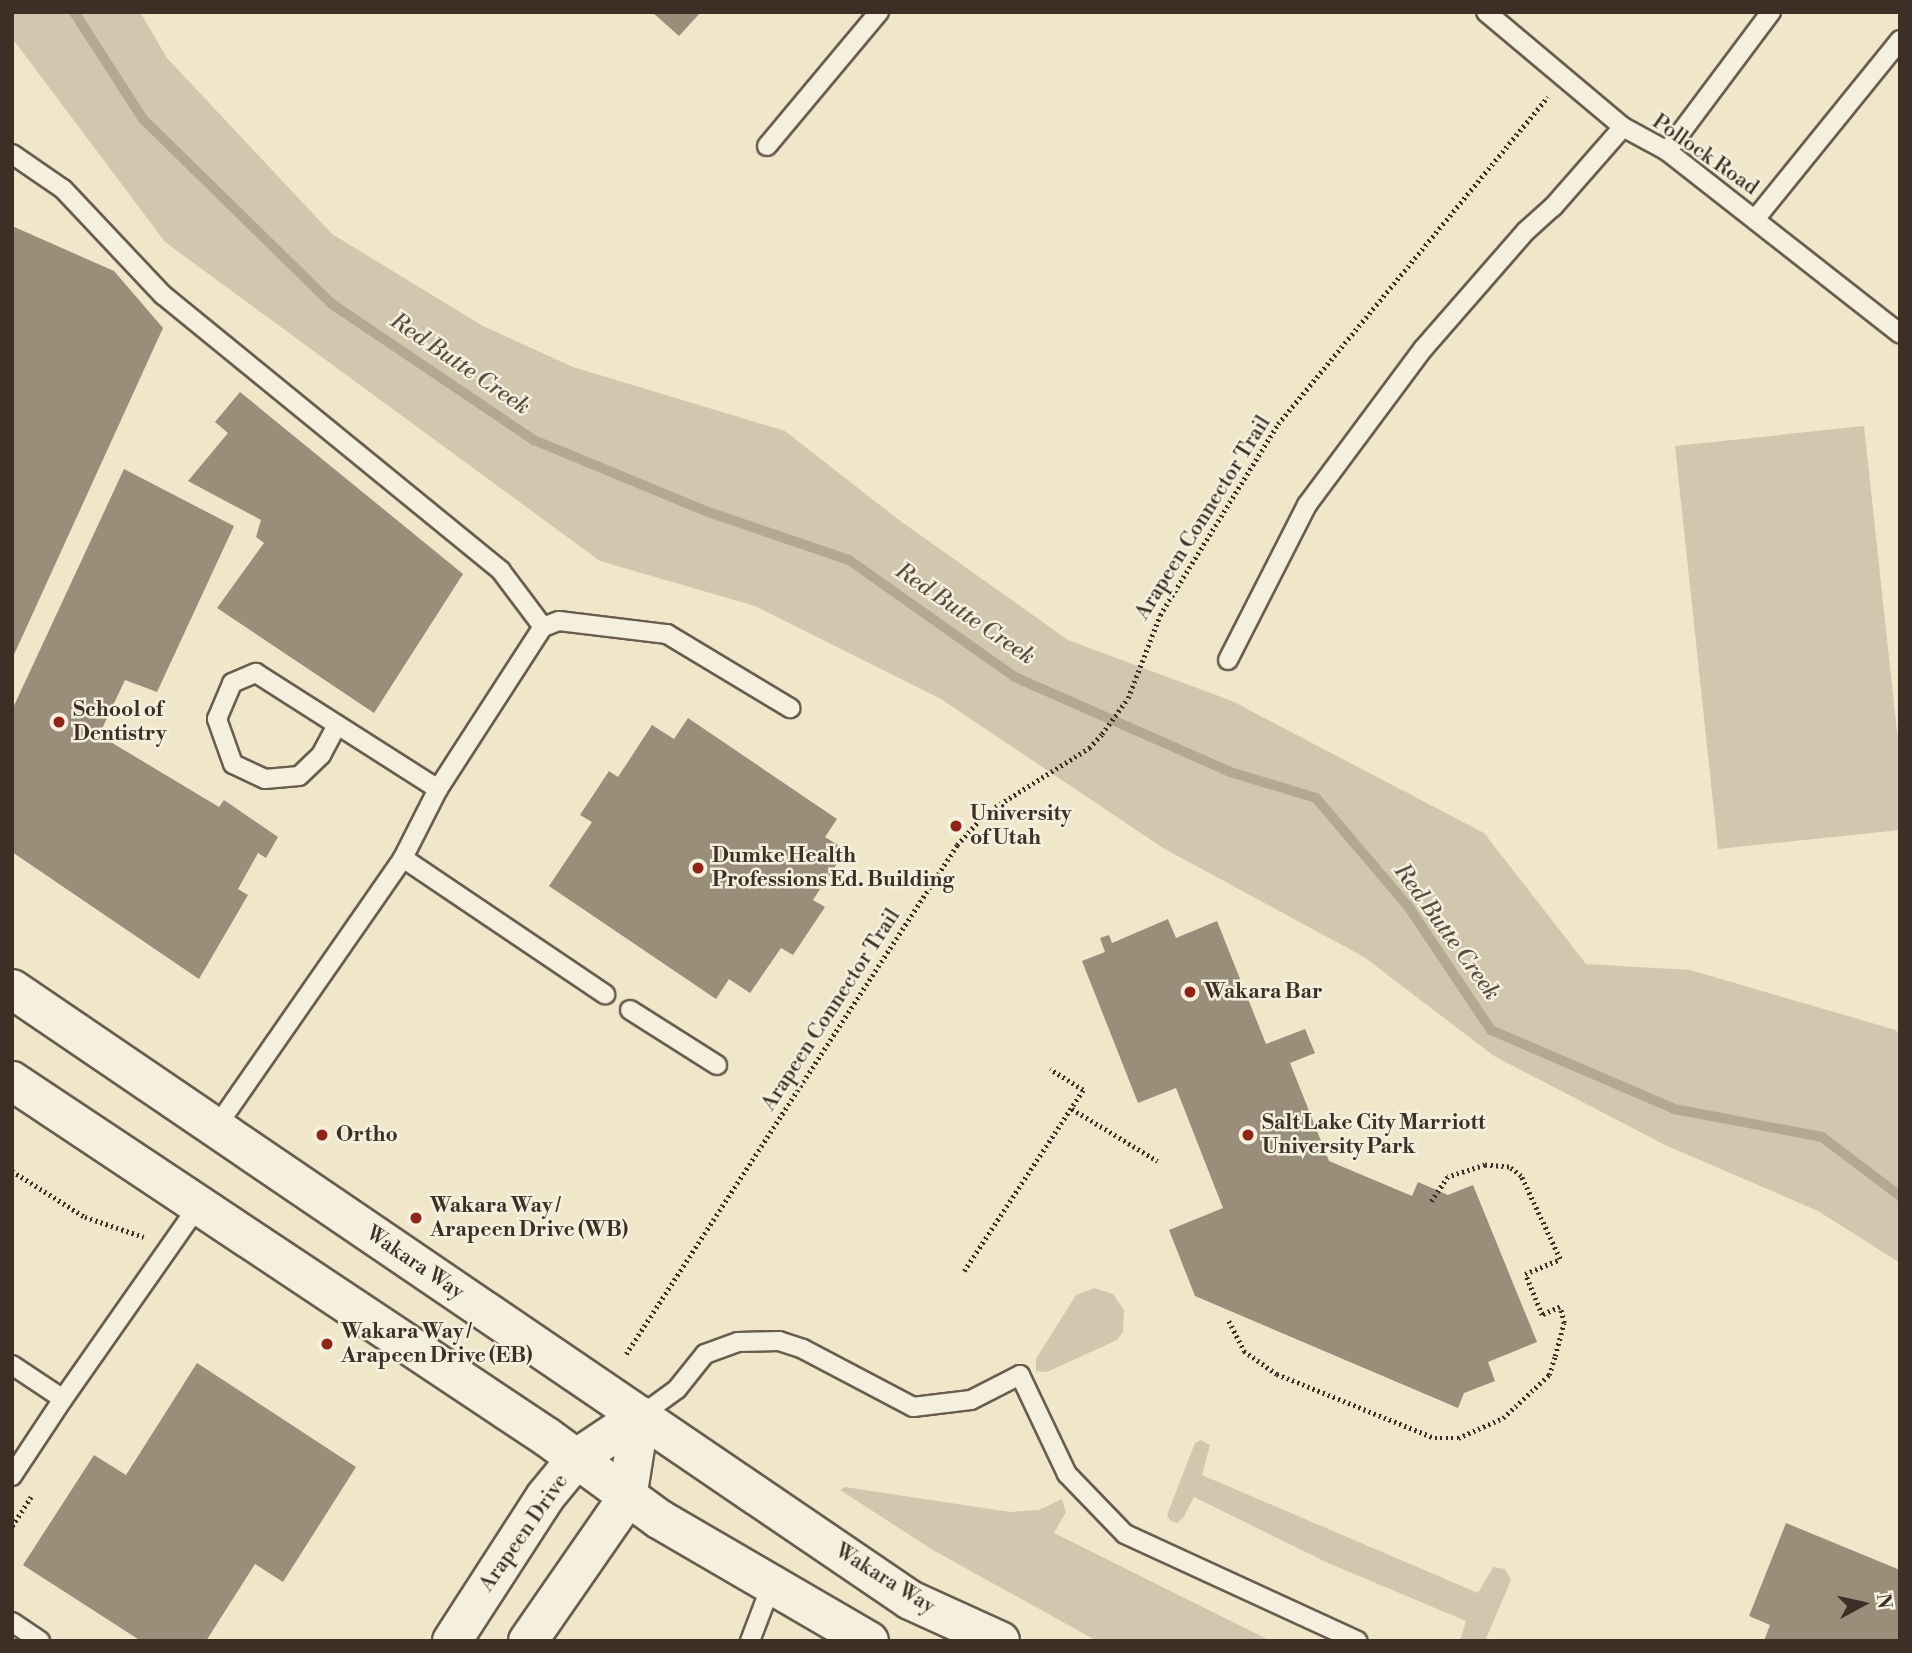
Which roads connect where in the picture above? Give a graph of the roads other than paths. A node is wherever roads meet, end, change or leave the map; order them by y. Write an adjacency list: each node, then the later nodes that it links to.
1 (879, 12): 6 (lane)
2 (1486, 12): 5 (lane, Pollock Road)
3 (1771, 12): 7 (lane)
4 (1900, 40): 9 (lane)
5 (1623, 127): 7 (lane, Pollock Road); 12 (lane)
6 (767, 146)
7 (1667, 151): 9 (lane, Pollock Road)
8 (12, 154): 11 (lane)
9 (1756, 218): 10 (lane, Pollock Road)
10 (1900, 334)
11 (543, 627): 13 (lane); 15 (lane)
12 (1228, 660)
13 (790, 708)
14 (337, 724): 14 (lane); 15 (lane)
15 (438, 789): 16 (lane)
16 (403, 858): 18 (lane); 22 (lane)
17 (12, 989): 22 (street, Wakara Way)
18 (605, 994)
19 (630, 1010): 20 (lane)
20 (717, 1065)
21 (12, 1081): 23 (street)
22 (217, 1126): 26 (street, Wakara Way)
23 (198, 1206): 25 (lane); 27 (street)
24 (12, 1364): 25 (lane)
25 (63, 1399): 28 (lane)
26 (640, 1416): 27 (street, Arapeen Drive); 29 (street); 37 (street, Wakara Way); 38 (lane)
27 (578, 1458): 29 (street); 33 (street, Arapeen Drive)
28 (12, 1476)
29 (627, 1498): 30 (street); 34 (street)
30 (771, 1586): 35 (lane); 36 (street)
31 (12, 1622): 32 (lane)
32 (40, 1641)
33 (452, 1641)
34 (528, 1641)
35 (750, 1641)
36 (869, 1641)
37 (1000, 1641)
38 (1358, 1641)

